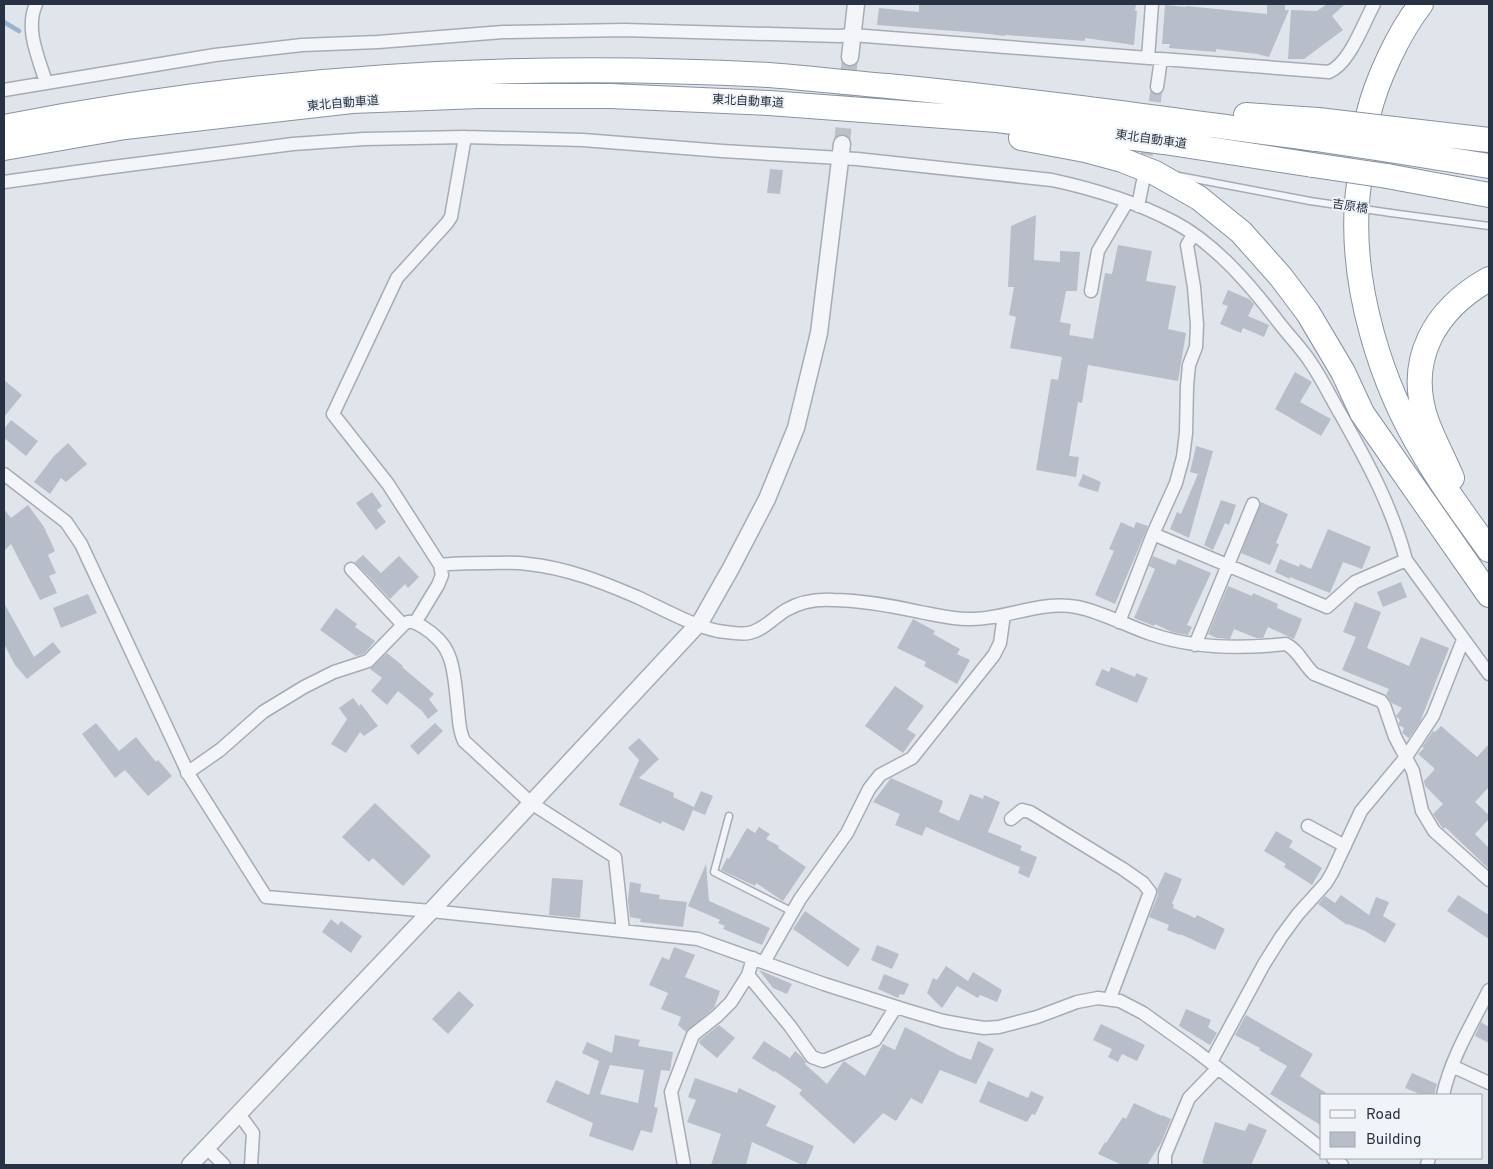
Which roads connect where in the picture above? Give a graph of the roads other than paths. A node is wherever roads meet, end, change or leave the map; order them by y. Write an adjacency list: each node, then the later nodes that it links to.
1 (36, 4): 11 (street)
2 (856, 4): 7 (street)
3 (1152, 4): 9 (street)
4 (1374, 4): 10 (street)
5 (1401, 4): 31 (highway)
6 (1421, 4): 33 (highway)
7 (852, 35): 8 (street); 9 (street); 11 (street)
8 (850, 57)
9 (1148, 58): 10 (street)
10 (1161, 60): 12 (street)
11 (46, 82): 13 (street)
12 (1157, 87)
13 (4, 90)
14 (769, 103): 19 (highway, 東北自動車道); 22 (highway); 24 (highway, 東北自動車道, bridge)
15 (4, 127): 17 (highway, 東北自動車道, bridge)
16 (465, 137): 20 (street); 23 (street); 38 (street)
17 (1392, 140): 18 (highway); 21 (highway, 東北自動車道)
18 (1489, 140)
19 (4, 148)
20 (842, 151): 25 (street); 44 (street)
21 (1489, 166)
22 (1149, 177): 25 (street); 26 (lane, 吉原橋, bridge); 31 (highway)
23 (4, 182)
24 (1489, 195)
25 (1132, 204): 27 (street); 29 (street)
26 (1489, 226)
27 (1193, 235): 34 (street); 36 (street)
28 (1489, 279): 33 (highway)
29 (1091, 291)
30 (4, 474): 49 (street)
31 (1416, 487): 40 (highway)
32 (1253, 504): 37 (street)
33 (1467, 520): 35 (highway)
34 (1153, 534): 37 (street); 42 (street)
35 (1489, 550)
36 (1406, 560): 37 (street); 45 (street)
37 (1227, 564): 46 (street)
38 (440, 565): 43 (street); 44 (street)
39 (351, 569): 43 (street)
40 (1489, 595)
41 (1004, 615): 42 (street); 44 (street); 57 (street)
42 (1120, 622): 46 (street)
43 (409, 624): 49 (street); 50 (street)
44 (698, 624): 50 (street)
45 (1463, 640): 47 (street); 48 (street)
46 (1195, 644): 48 (street)
47 (1489, 674)
48 (1406, 757): 54 (street); 55 (street)
49 (188, 773): 56 (street)
50 (531, 803): 56 (street); 58 (street)
51 (728, 816): 57 (lane)
52 (1011, 819): 62 (street)
53 (1308, 826): 54 (street)
54 (1345, 846): 64 (street)
55 (1489, 880)
56 (431, 911): 58 (street); 68 (street)
57 (793, 912): 59 (street)
58 (623, 931): 59 (street)
59 (759, 960): 60 (street); 63 (street)
60 (748, 975): 63 (street); 74 (street)
61 (1489, 990): 65 (street)
62 (1110, 998): 63 (street); 64 (street)
63 (896, 1006)
64 (1214, 1065): 69 (street); 75 (street)
65 (1452, 1066): 66 (street); 67 (street)
66 (1489, 1083)
67 (1443, 1094)
68 (239, 1114): 70 (street); 73 (street)
69 (1320, 1147)
70 (206, 1148): 71 (street); 72 (street)
71 (194, 1164)
72 (224, 1165)
73 (251, 1165)
74 (684, 1165)
75 (1165, 1165)

